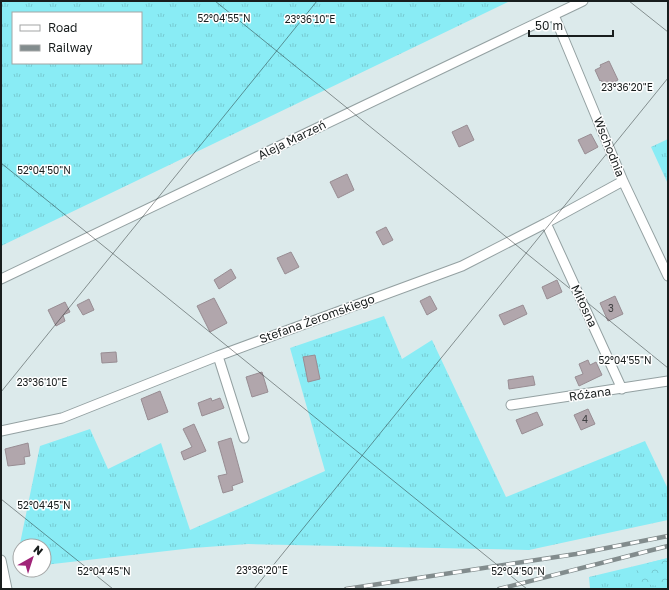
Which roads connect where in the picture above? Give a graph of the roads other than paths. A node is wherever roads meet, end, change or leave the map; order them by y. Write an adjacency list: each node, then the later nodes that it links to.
1 (584, 1): 2 (street, Aleja Marzeń)
2 (554, 16): 3 (street, Wschodnia); 6 (street, Aleja Marzeń)
3 (623, 181): 4 (street, Stefana Żeromskiego); 5 (street, Wschodnia)
4 (546, 223): 7 (street, Stefana Żeromskiego); 9 (street, Miłosna)
5 (668, 276)
6 (1, 279)
7 (218, 356): 11 (street, Stefana Żeromskiego); 12 (street)
8 (668, 381): 9 (street, Różana)
9 (622, 389): 10 (street, Różana)
10 (511, 404)
11 (1, 431)
12 (244, 438)
13 (1, 560): 14 (street)
14 (7, 589)

